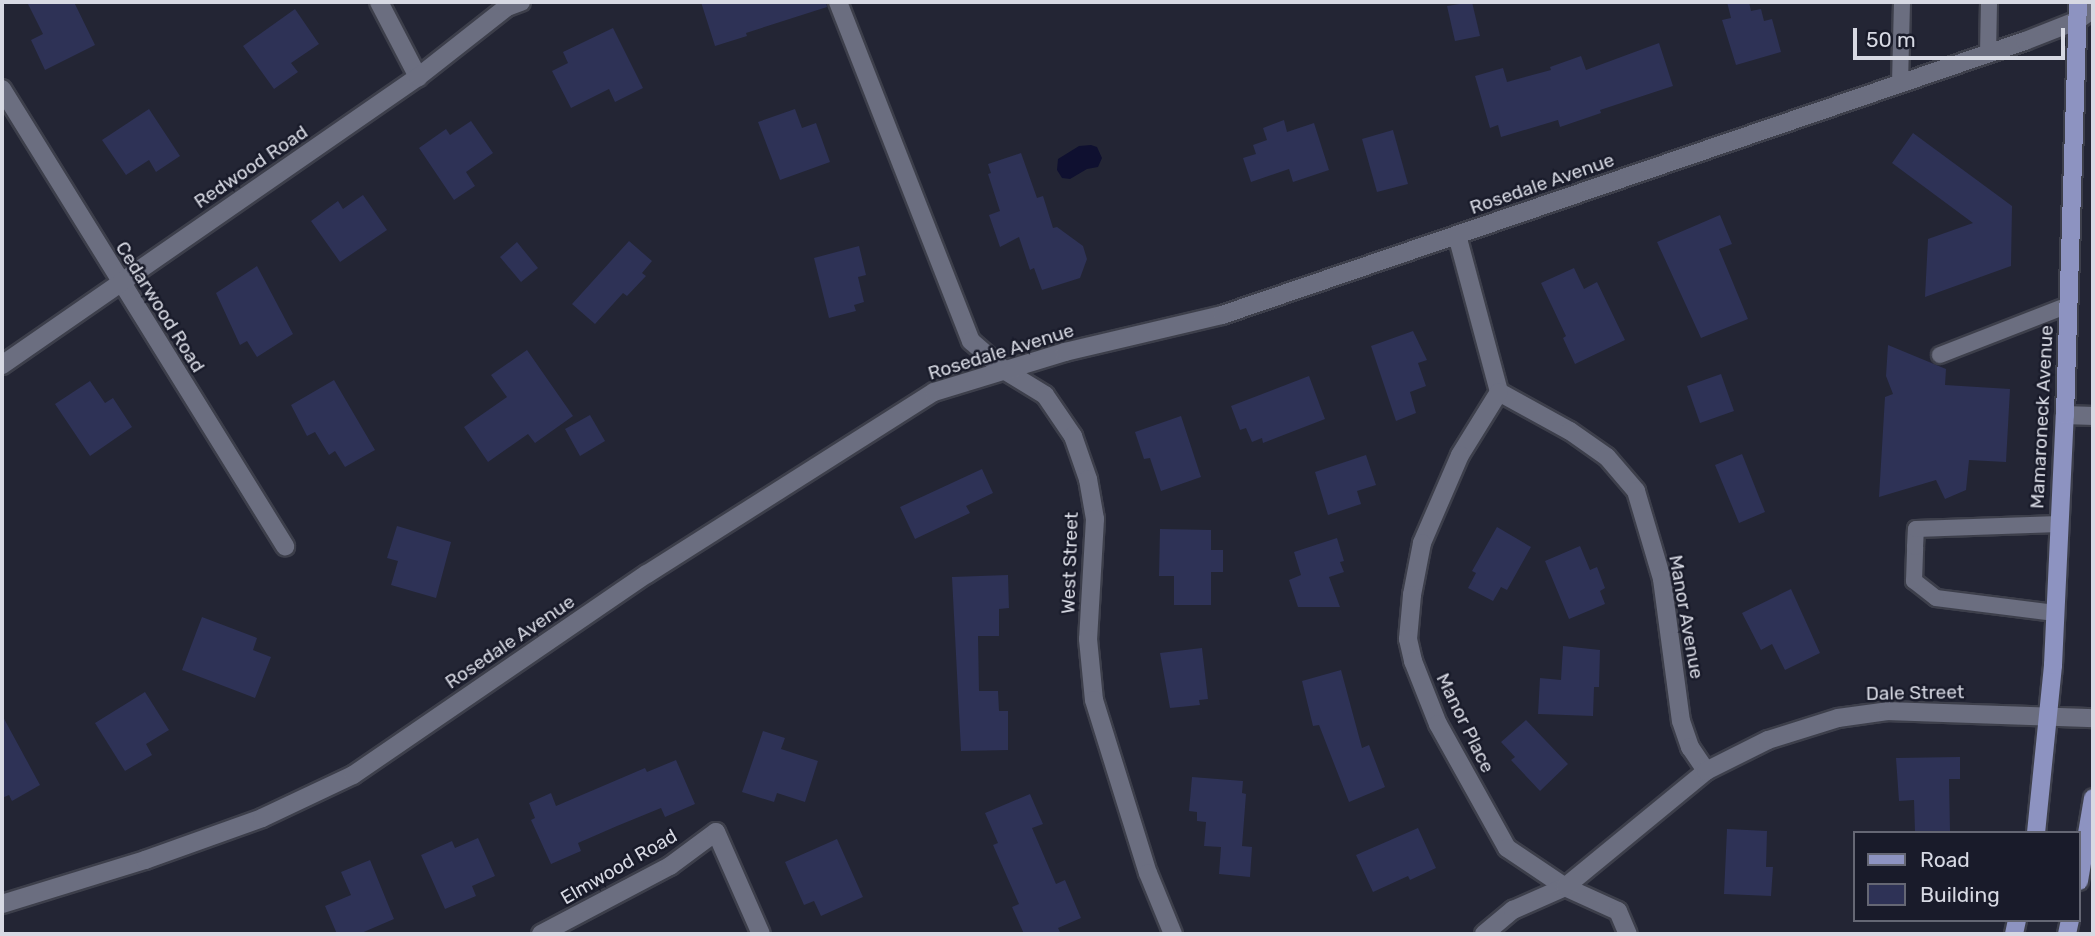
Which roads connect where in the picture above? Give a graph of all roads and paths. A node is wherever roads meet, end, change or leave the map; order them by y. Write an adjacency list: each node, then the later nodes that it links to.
1 (379, 2): 10 (street)
2 (521, 2): 10 (street, Redwood Road)
3 (838, 2): 18 (street, West Street)
4 (1902, 2): 11 (lane)
5 (1989, 2): 9 (lane)
6 (2078, 2): 8 (main road, Mamaroneck Avenue)
7 (2093, 9): 8 (street, Rosedale Avenue)
8 (2078, 20): 9 (street, Rosedale Avenue); 15 (main road, Mamaroneck Avenue)
9 (1988, 54): 11 (street, Rosedale Avenue)
10 (418, 77): 14 (street, Redwood Road)
11 (1900, 84): 13 (street, Rosedale Avenue)
12 (2, 89): 14 (street, Cedarwood Road)
13 (1457, 236): 18 (street, Rosedale Avenue); 19 (street)
14 (120, 282): 17 (street, Redwood Road); 23 (street, Cedarwood Road)
15 (2068, 305): 16 (lane); 20 (main road, Mamaroneck Avenue)
16 (1940, 355)
17 (2, 365)
18 (1004, 370): 32 (street, Rosedale Avenue); 35 (street, West Street)
19 (1499, 392): 27 (street, Manor Avenue); 31 (street, Manor Place)
20 (2065, 415): 21 (street); 22 (main road, Mamaroneck Avenue)
21 (2093, 416)
22 (2059, 524): 24 (main road, Mamaroneck Avenue); 24 (lane)
23 (285, 546)
24 (2055, 613): 25 (main road, Mamaroneck Avenue)
25 (2049, 715): 26 (street, Dale Street); 27 (street, Dale Street); 29 (main road, Mamaroneck Avenue)
26 (2093, 718)
27 (1706, 771): 31 (street)
28 (2093, 798): 30 (main road)
29 (2036, 831)
30 (2081, 869)
31 (1565, 887): 36 (street); 37 (street)
32 (2, 904)
33 (541, 934): 34 (street, Elmwood Road)
34 (761, 934)
35 (1173, 934)
36 (1484, 934)
37 (1628, 934)

